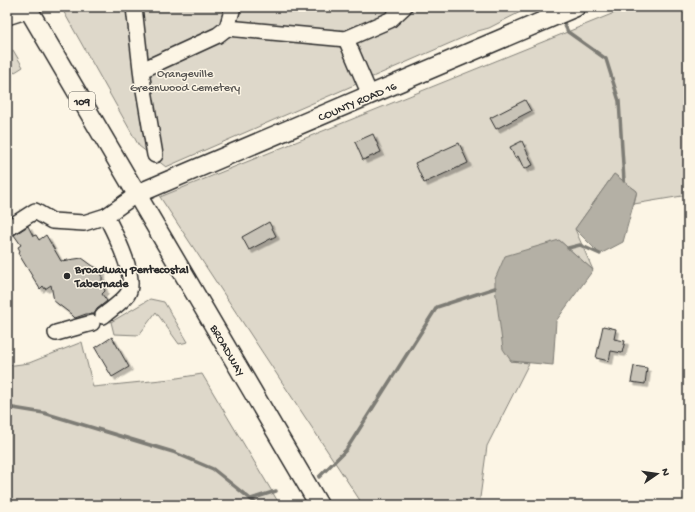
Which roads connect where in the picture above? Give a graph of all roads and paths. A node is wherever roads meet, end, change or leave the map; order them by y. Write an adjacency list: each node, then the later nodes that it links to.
1 (134, 7): 9 (street)
2 (233, 7): 7 (street)
3 (404, 7): 8 (street)
4 (576, 7): 10 (main road, COUNTY ROAD 16)
5 (28, 9): 6 (street); 12 (main road, 109)
6 (7, 17)
7 (228, 28): 8 (street); 9 (street)
8 (346, 39): 10 (street)
9 (142, 70): 11 (street)
10 (370, 95): 12 (main road, COUNTY ROAD 16)
11 (155, 155)
12 (136, 194): 13 (street); 16 (main road, BROADWAY)
13 (106, 216): 14 (street); 15 (street)
14 (7, 229)
15 (56, 333)
16 (319, 505)

